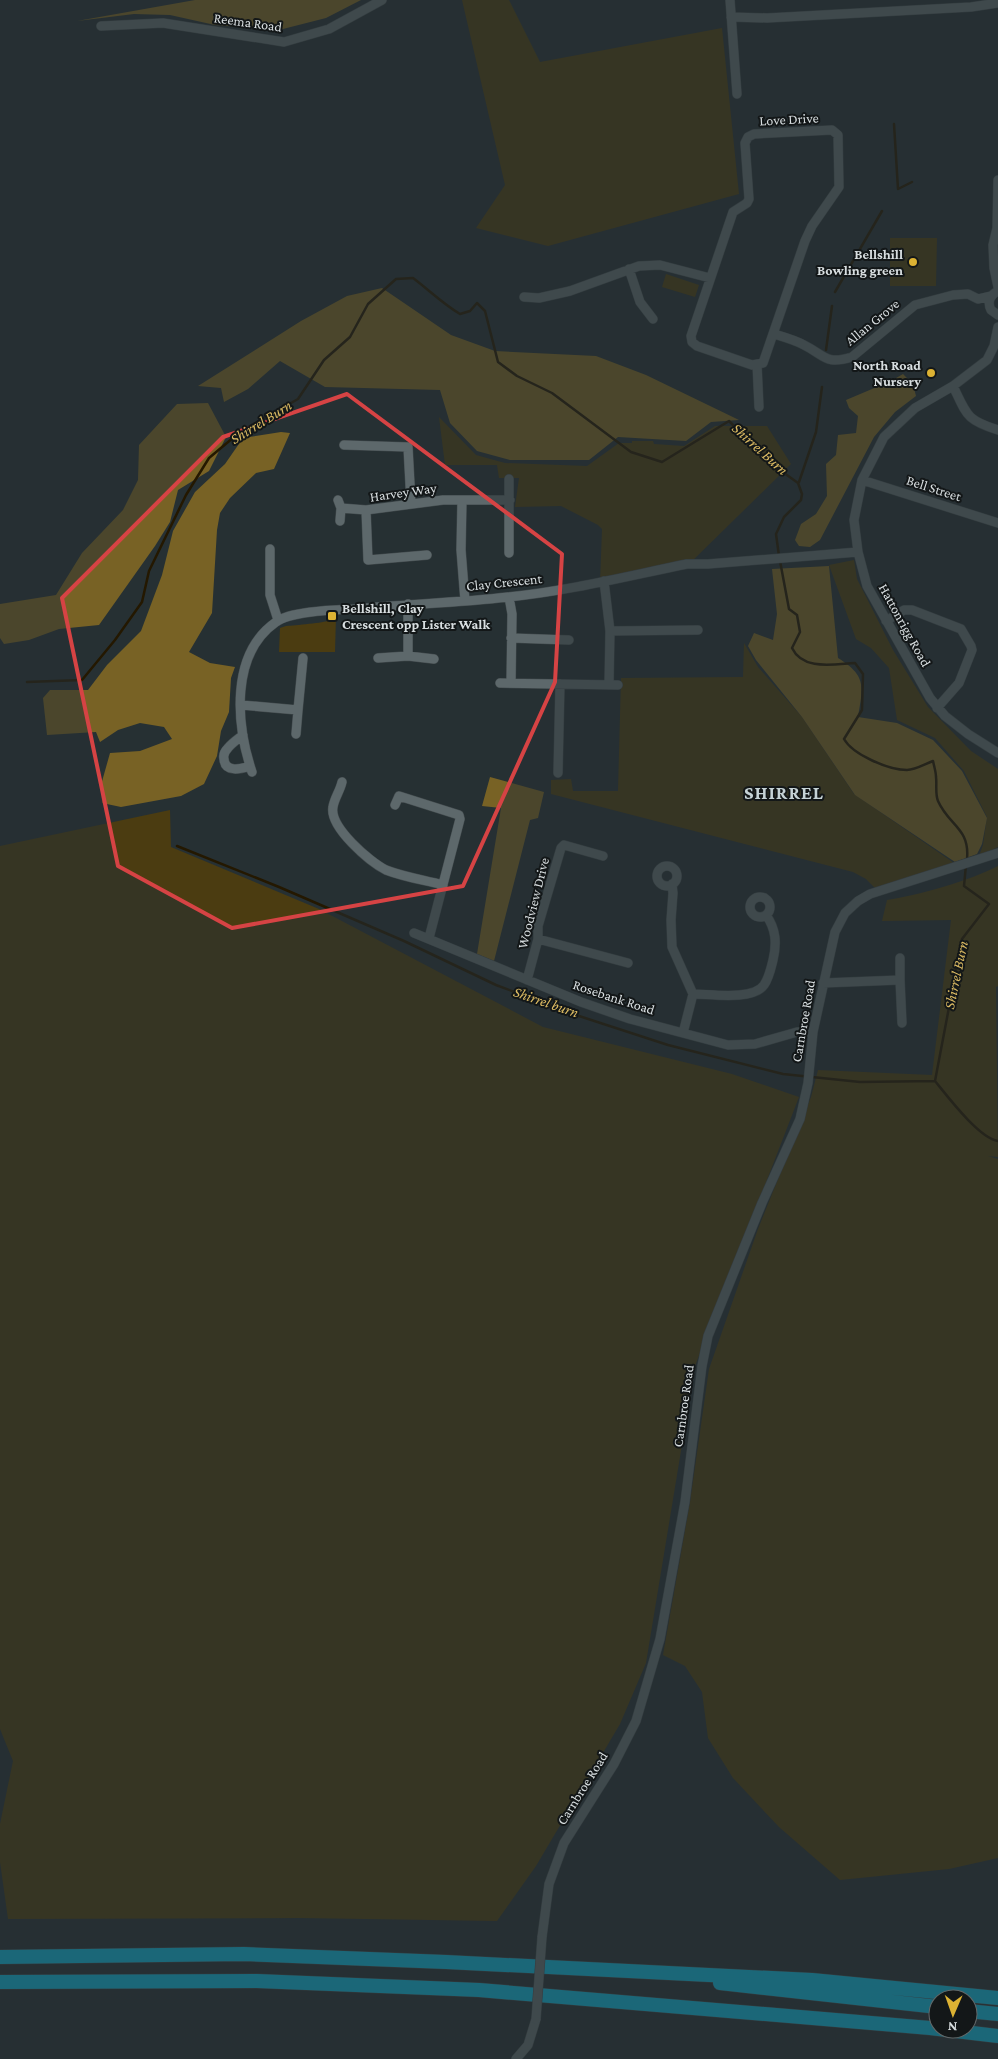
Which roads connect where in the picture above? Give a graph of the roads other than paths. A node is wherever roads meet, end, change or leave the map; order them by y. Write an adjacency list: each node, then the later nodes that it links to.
1 (382, 0): 5 (street, Reema Road)
2 (730, 0): 4 (street)
3 (998, 3): 4 (street)
4 (730, 17): 6 (street)
5 (101, 26)
6 (737, 94)
7 (998, 180): 8 (street)
8 (998, 228): 11 (street)
9 (629, 269): 10 (street); 13 (street); 15 (street)
10 (710, 278): 17 (street, Love Drive); 18 (street, Love Drive)
11 (998, 287)
12 (994, 294): 14 (street); 17 (street, Allan Grove)
13 (524, 297)
14 (998, 315)
15 (653, 319)
16 (998, 327): 19 (street, Hattonrigg Road)
17 (774, 334): 18 (street, Love Drive)
18 (757, 364): 20 (street)
19 (952, 386): 21 (street); 24 (street, Hattonrigg Road)
20 (759, 407)
21 (998, 430)
22 (344, 445): 27 (street)
23 (509, 479): 26 (street)
24 (862, 480): 30 (street, Bell Street); 32 (street, Hattonrigg Road)
25 (462, 500): 26 (street, Harvey Way); 27 (street, Harvey Way); 37 (street)
26 (510, 500): 33 (street)
27 (411, 503): 28 (street, Harvey Way)
28 (366, 510): 29 (street); 34 (street, Harvey Way)
29 (340, 521)
30 (998, 523)
31 (270, 549): 39 (street)
32 (858, 552): 35 (street, Clay Crescent); 40 (street, Hattonrigg Road)
33 (509, 553)
34 (426, 555)
35 (604, 581): 36 (street, Clay Crescent); 42 (street)
36 (509, 597): 37 (street, Clay Crescent); 43 (street)
37 (465, 601): 38 (street, Clay Crescent)
38 (408, 604): 39 (street, Clay Crescent); 45 (street)
39 (278, 620): 52 (street, Clay Crescent)
40 (886, 620): 53 (street, Hattonrigg Road); 53 (street)
41 (698, 630): 42 (street)
42 (610, 631): 51 (street)
43 (511, 638): 44 (street); 50 (street)
44 (569, 640)
45 (408, 656): 47 (street); 48 (street)
46 (303, 658): 54 (street)
47 (378, 658)
48 (434, 659)
49 (500, 683): 50 (street)
50 (511, 683): 51 (street)
51 (560, 684): 58 (street)
52 (241, 706): 54 (street); 55 (street, Clay Crescent)
53 (937, 708): 57 (street, Hattonrigg Road)
54 (298, 710): 56 (street)
55 (243, 734): 55 (street, Clay Crescent)
56 (296, 734)
57 (998, 753)
58 (558, 773)
59 (342, 782): 64 (street)
60 (395, 805): 64 (street)
61 (998, 853): 73 (street, Carnbroe Road)
62 (603, 856): 68 (street, Woodview Drive)
63 (672, 884): 74 (street)
64 (443, 885): 67 (street)
65 (766, 915): 74 (street)
66 (414, 933): 67 (street, Rosebank Road)
67 (429, 938): 71 (street, Rosebank Road)
68 (538, 939): 70 (street); 71 (street, Woodview Drive)
69 (900, 958): 72 (street)
70 (628, 963)
71 (527, 980): 77 (street, Rosebank Road)
72 (900, 980): 73 (street); 75 (street)
73 (823, 983): 76 (street, Carnbroe Road)
74 (693, 994): 77 (street)
75 (902, 1023)
76 (813, 1032): 77 (street, Rosebank Road); 90 (street, Carnbroe Road, bridge)
77 (683, 1033)
78 (0, 1957): 79 (highway)
79 (602, 1970): 81 (highway); 82 (highway)
80 (0, 1982): 85 (highway)
81 (998, 1998)
82 (928, 2006)
83 (978, 2012): 84 (highway)
84 (998, 2014)
85 (928, 2028)
86 (978, 2034): 87 (highway)
87 (998, 2036)
88 (978, 2039): 89 (highway)
89 (998, 2043)
90 (516, 2059)

